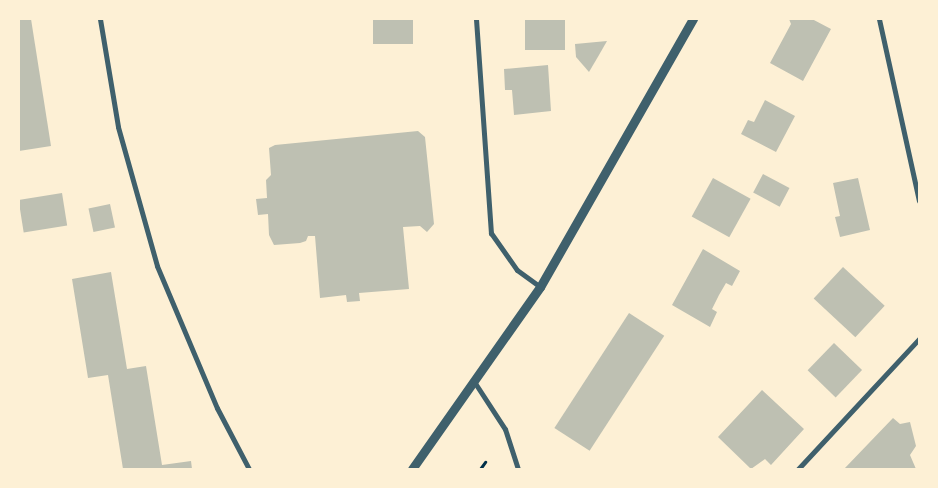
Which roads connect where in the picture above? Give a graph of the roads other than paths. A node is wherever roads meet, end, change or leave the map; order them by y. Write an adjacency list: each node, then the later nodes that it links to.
1 (100, 19): 9 (street)
2 (476, 19): 6 (street)
3 (693, 19): 6 (street)
4 (879, 19): 5 (street)
5 (919, 201)
6 (540, 287): 8 (street)
7 (919, 340): 12 (street)
8 (475, 382): 10 (street); 11 (street)
9 (249, 469)
10 (412, 469)
11 (518, 469)
12 (798, 469)

